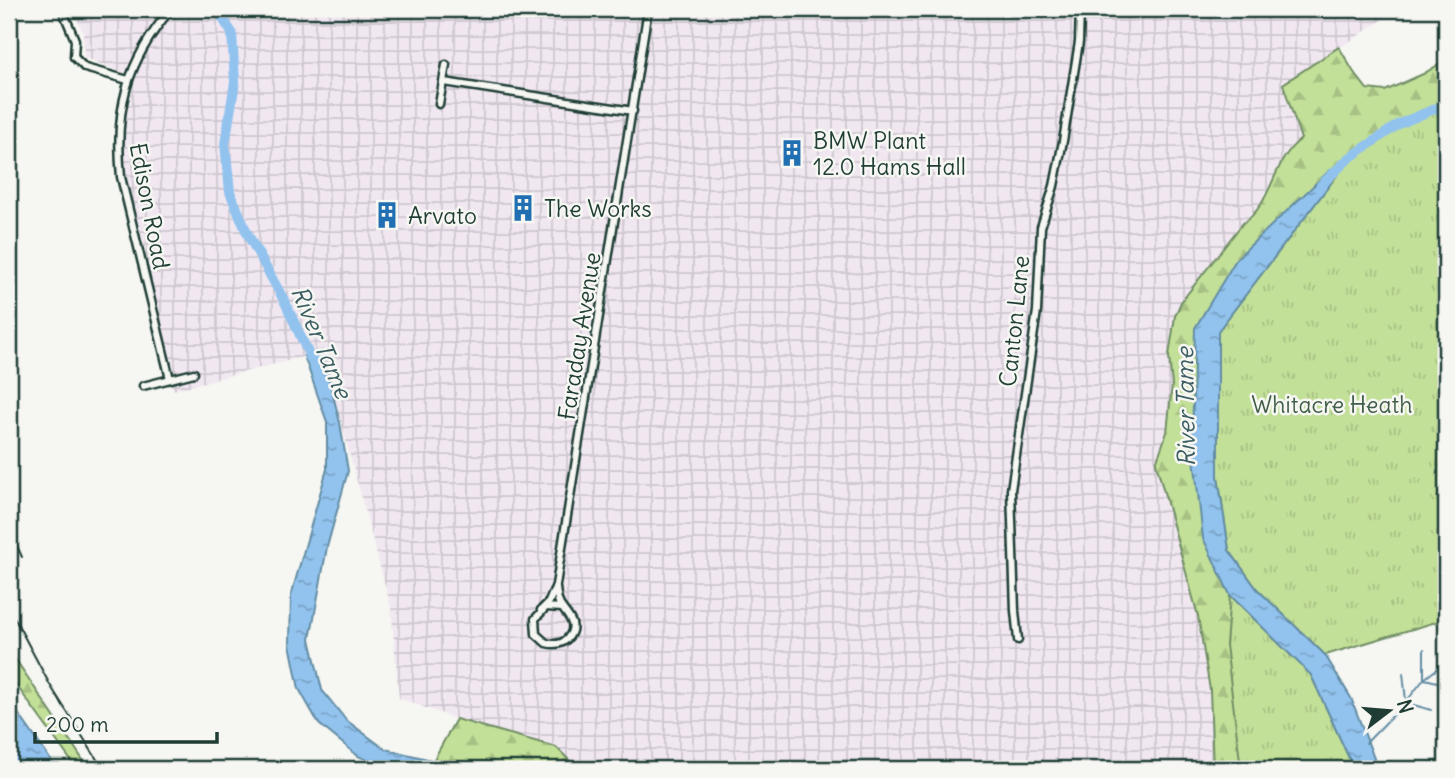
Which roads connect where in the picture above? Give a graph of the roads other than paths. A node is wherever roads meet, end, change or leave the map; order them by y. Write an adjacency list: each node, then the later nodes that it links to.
1 (62, 9): 6 (street)
2 (171, 9): 6 (street, Edison Road)
3 (648, 9): 9 (street, Faraday Avenue)
4 (1080, 9): 16 (street, Canton Lane)
5 (446, 65): 7 (street)
6 (128, 80): 11 (street, Edison Road)
7 (444, 82): 8 (street); 9 (street)
8 (439, 104)
9 (633, 111): 13 (street, Faraday Avenue)
10 (194, 373): 11 (street)
11 (170, 379): 12 (street)
12 (143, 386)
13 (556, 585): 14 (street, Faraday Avenue); 15 (street, Faraday Avenue)
14 (562, 608): 15 (street); 15 (street)
15 (541, 610)
16 (1018, 640)

